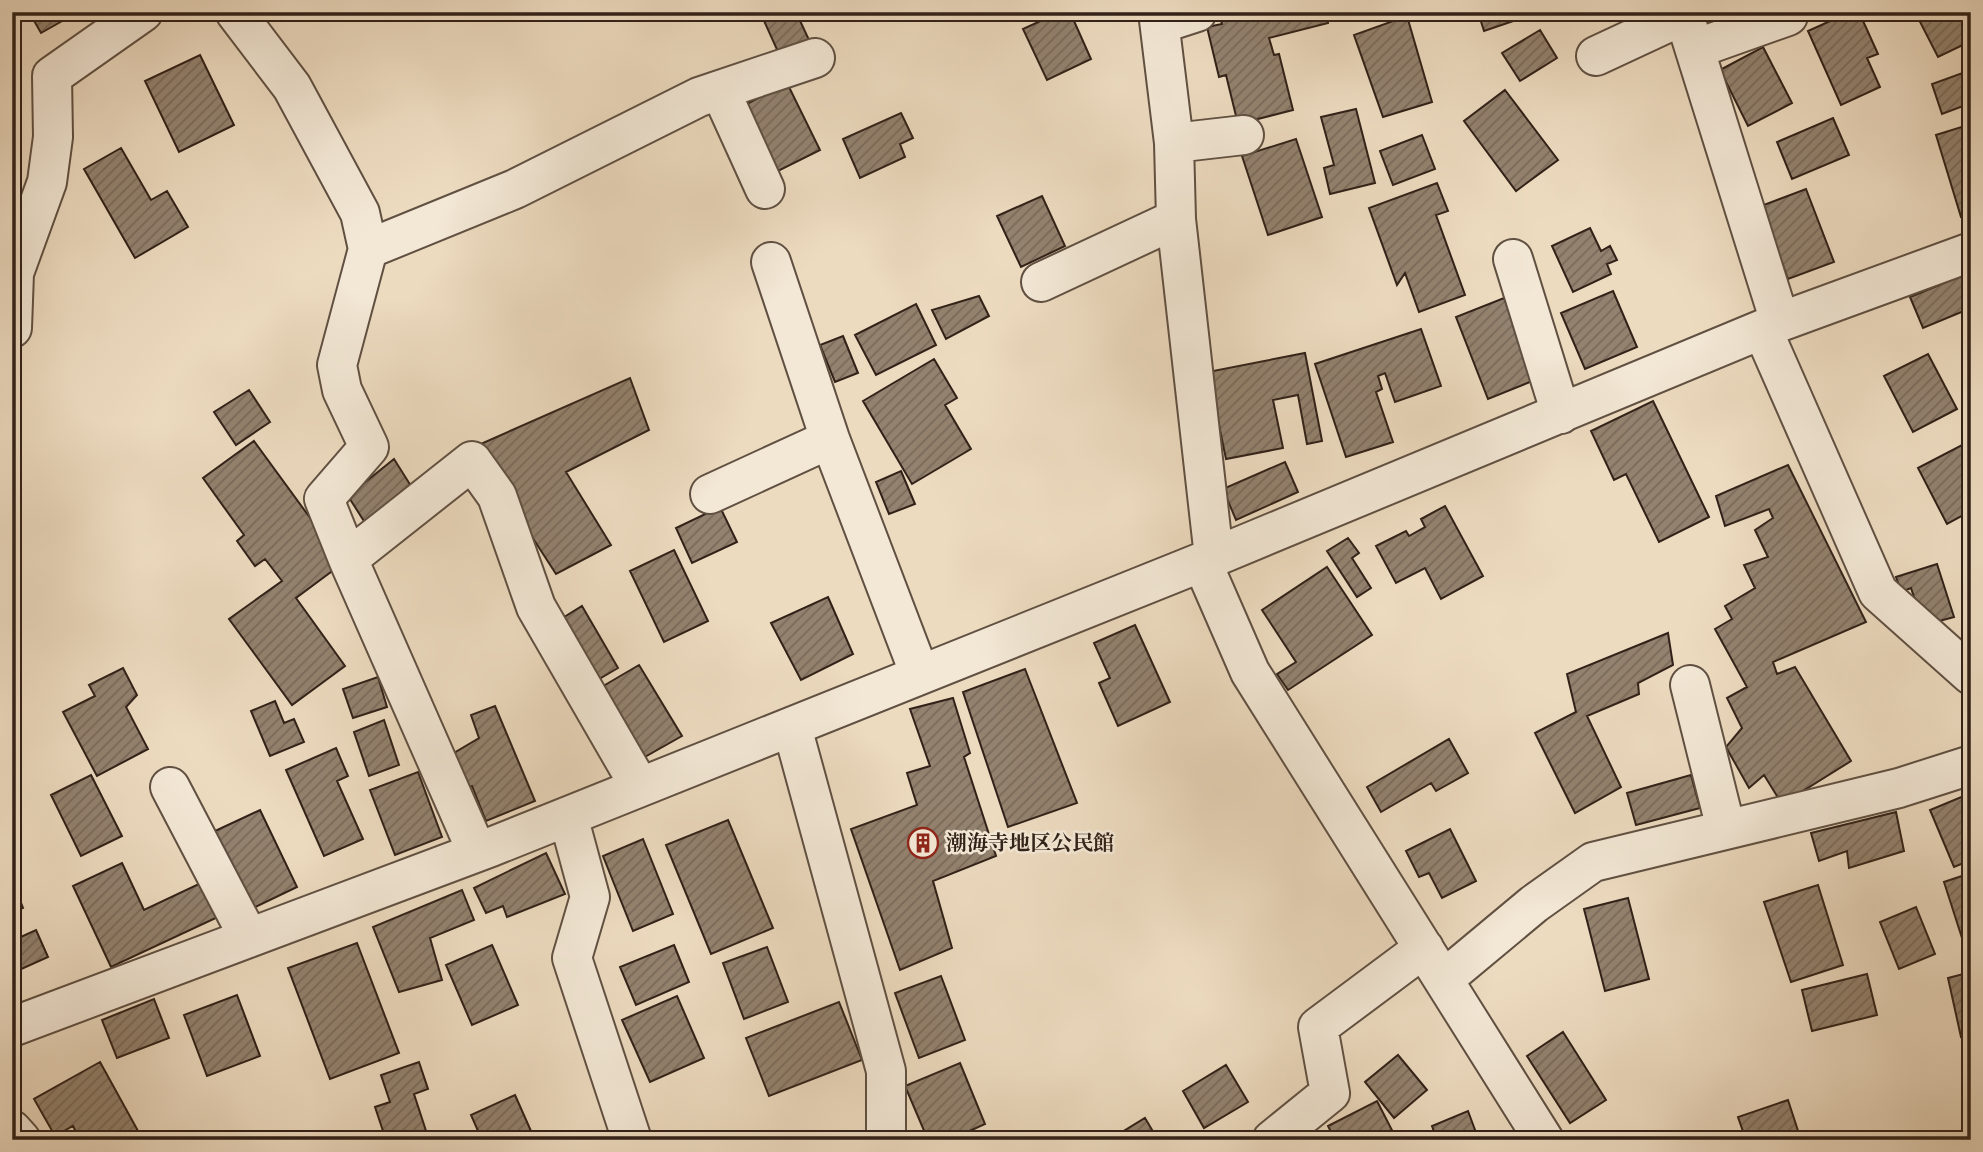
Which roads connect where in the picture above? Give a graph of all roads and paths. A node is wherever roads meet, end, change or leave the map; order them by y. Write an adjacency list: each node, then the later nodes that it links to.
1 (143, 12): 20 (street)
2 (235, 12): 14 (street)
3 (1197, 12): 5 (street)
4 (1788, 16): 6 (street)
5 (1159, 18): 11 (street)
6 (1687, 25): 7 (street); 19 (street)
7 (1595, 56)
8 (815, 58): 9 (street)
9 (720, 90): 12 (street); 14 (street)
10 (1244, 135): 11 (street)
11 (1174, 143): 13 (street)
12 (765, 189)
13 (1176, 219): 18 (street); 25 (street)
14 (368, 249): 24 (street)
15 (1971, 252): 19 (street)
16 (1513, 259): 21 (street)
17 (771, 262): 22 (street)
18 (1041, 282)
19 (1772, 327): 21 (street); 27 (street)
20 (12, 328)
21 (1561, 414): 25 (street)
22 (830, 439): 23 (street); 26 (street)
23 (710, 494)
24 (348, 559): 32 (street); 35 (street)
25 (1208, 560): 26 (street); 37 (street)
26 (920, 675): 29 (street)
27 (1971, 675)
28 (1690, 685): 34 (street)
29 (792, 727): 32 (street); 43 (street)
30 (1971, 765): 34 (street)
31 (170, 787): 36 (street)
32 (640, 787): 33 (street)
33 (568, 816): 35 (street); 42 (street)
34 (1726, 830): 38 (street)
35 (477, 852): 36 (street)
36 (249, 938): 39 (street)
37 (1424, 948): 38 (street); 44 (street)
38 (1444, 979): 45 (street)
39 (12, 1027)
40 (12, 1130): 41 (street)
41 (21, 1140)
42 (632, 1140)
43 (886, 1140)
44 (1272, 1140)
45 (1544, 1140)

